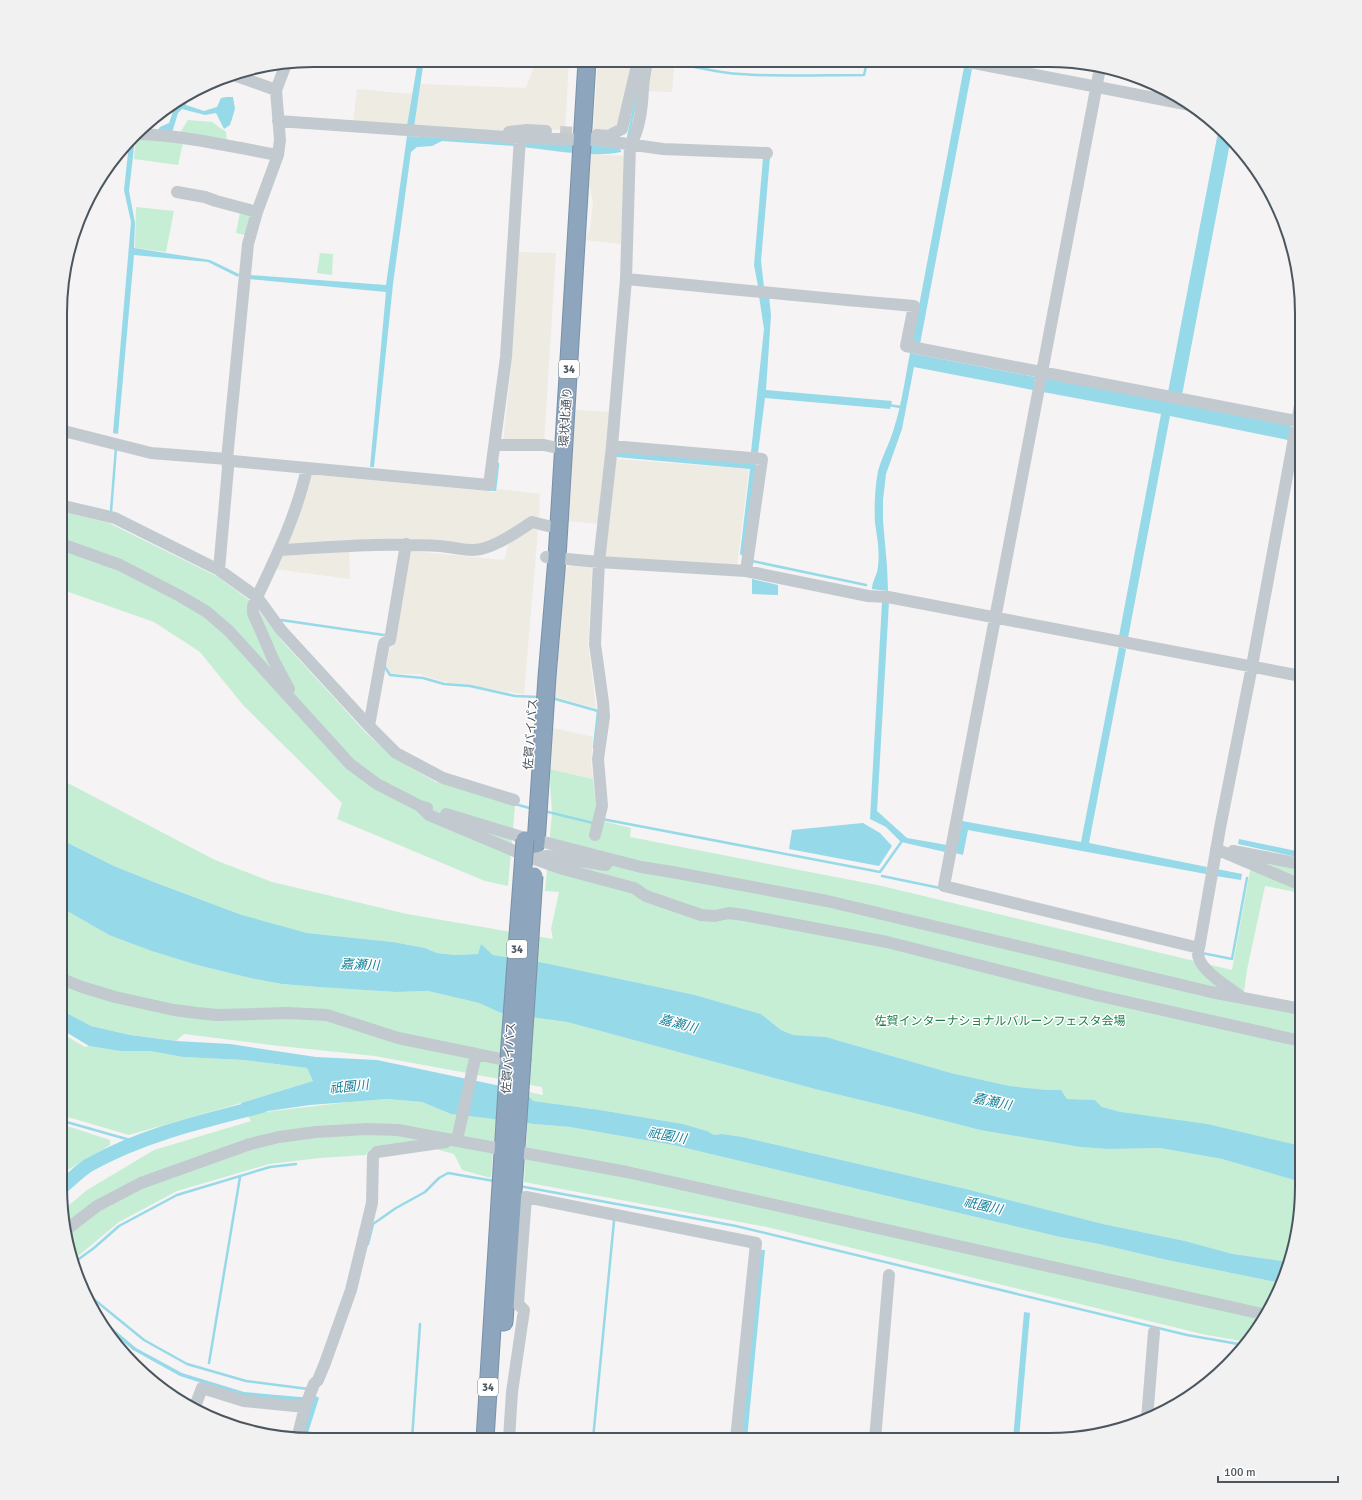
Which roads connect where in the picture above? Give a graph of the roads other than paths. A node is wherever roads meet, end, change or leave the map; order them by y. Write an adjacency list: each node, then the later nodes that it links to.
1 (577, 67): 15 (highway, 環状北通り / 34)
2 (586, 67): 15 (highway, 環状北通り / 34)
3 (643, 67): 15 (street)
4 (644, 67): 17 (street)
5 (997, 67): 9 (street)
6 (284, 69): 10 (street)
7 (1099, 72): 9 (street)
8 (241, 78): 10 (street)
9 (1097, 87): 11 (street); 23 (street)
10 (276, 90): 12 (street)
11 (1176, 102)
12 (278, 120): 14 (street); 19 (street)
13 (144, 135): 19 (street)
14 (494, 136): 15 (street); 16 (street)
15 (578, 136): 16 (street); 17 (street); 27 (highway, 環状北通り / 34); 37 (highway, 環状北通り / 34)
16 (520, 143): 26 (street)
17 (627, 145): 18 (street); 22 (street)
18 (767, 153)
19 (278, 156): 21 (street)
20 (177, 192): 21 (street)
21 (257, 212): 30 (street)
22 (626, 279): 23 (street); 29 (street)
23 (1040, 380): 24 (street); 42 (street)
24 (1295, 420)
25 (67, 432): 30 (street)
26 (499, 445): 27 (street); 31 (street)
27 (552, 446): 33 (highway, 環状北通り / 34)
28 (1295, 447): 43 (street)
29 (612, 450): 38 (street); 40 (street)
30 (227, 459): 31 (street); 39 (street)
31 (307, 472): 36 (street)
32 (67, 507): 39 (street)
33 (548, 526): 34 (street); 37 (highway, 環状北通り / 34)
34 (406, 544): 36 (street); 47 (street)
35 (67, 546): 46 (street)
36 (280, 550): 41 (street)
37 (551, 558): 38 (street); 45 (highway, 環状北通り / 34)
38 (599, 562): 40 (street); 50 (street)
39 (219, 570): 41 (street)
40 (746, 571): 42 (street)
41 (255, 602): 46 (street); 47 (street)
42 (996, 618): 43 (street); 56 (street)
43 (1252, 666): 44 (street); 52 (street)
44 (1295, 675)
45 (541, 676): 51 (highway, 佐賀バイパス / 34)
46 (290, 698): 49 (street)
47 (369, 726): 48 (street)
48 (514, 800)
49 (420, 806): 51 (street); 51 (street)
50 (598, 824)
51 (531, 841): 54 (street); 54 (street); 60 (street); 62 (highway, 佐賀バイパス / 34, bridge)
52 (1216, 849): 53 (street); 55 (street); 56 (street)
53 (1295, 863)
54 (641, 868): 58 (street)
55 (1295, 882)
56 (1199, 948): 58 (street)
57 (67, 980): 61 (street)
58 (1244, 998): 59 (street)
59 (1295, 1008)
60 (1295, 1039)
61 (476, 1054): 62 (street); 63 (street)
62 (515, 1062): 64 (highway, 佐賀バイパス / 34)
63 (457, 1140): 64 (street); 65 (street); 71 (street)
64 (509, 1151): 67 (street); 69 (highway, 佐賀バイパス / 34)
65 (70, 1227)
66 (889, 1275): 78 (street)
67 (1260, 1313)
68 (1154, 1332): 72 (street)
69 (497, 1336): 74 (highway, 佐賀バイパス / 34); 75 (highway, 佐賀バイパス / 34)
70 (196, 1403): 71 (street)
71 (305, 1407): 73 (street)
72 (1148, 1412)
73 (299, 1432)
74 (486, 1433)
75 (496, 1433)
76 (509, 1433): 77 (street)
77 (737, 1433)
78 (876, 1433)

